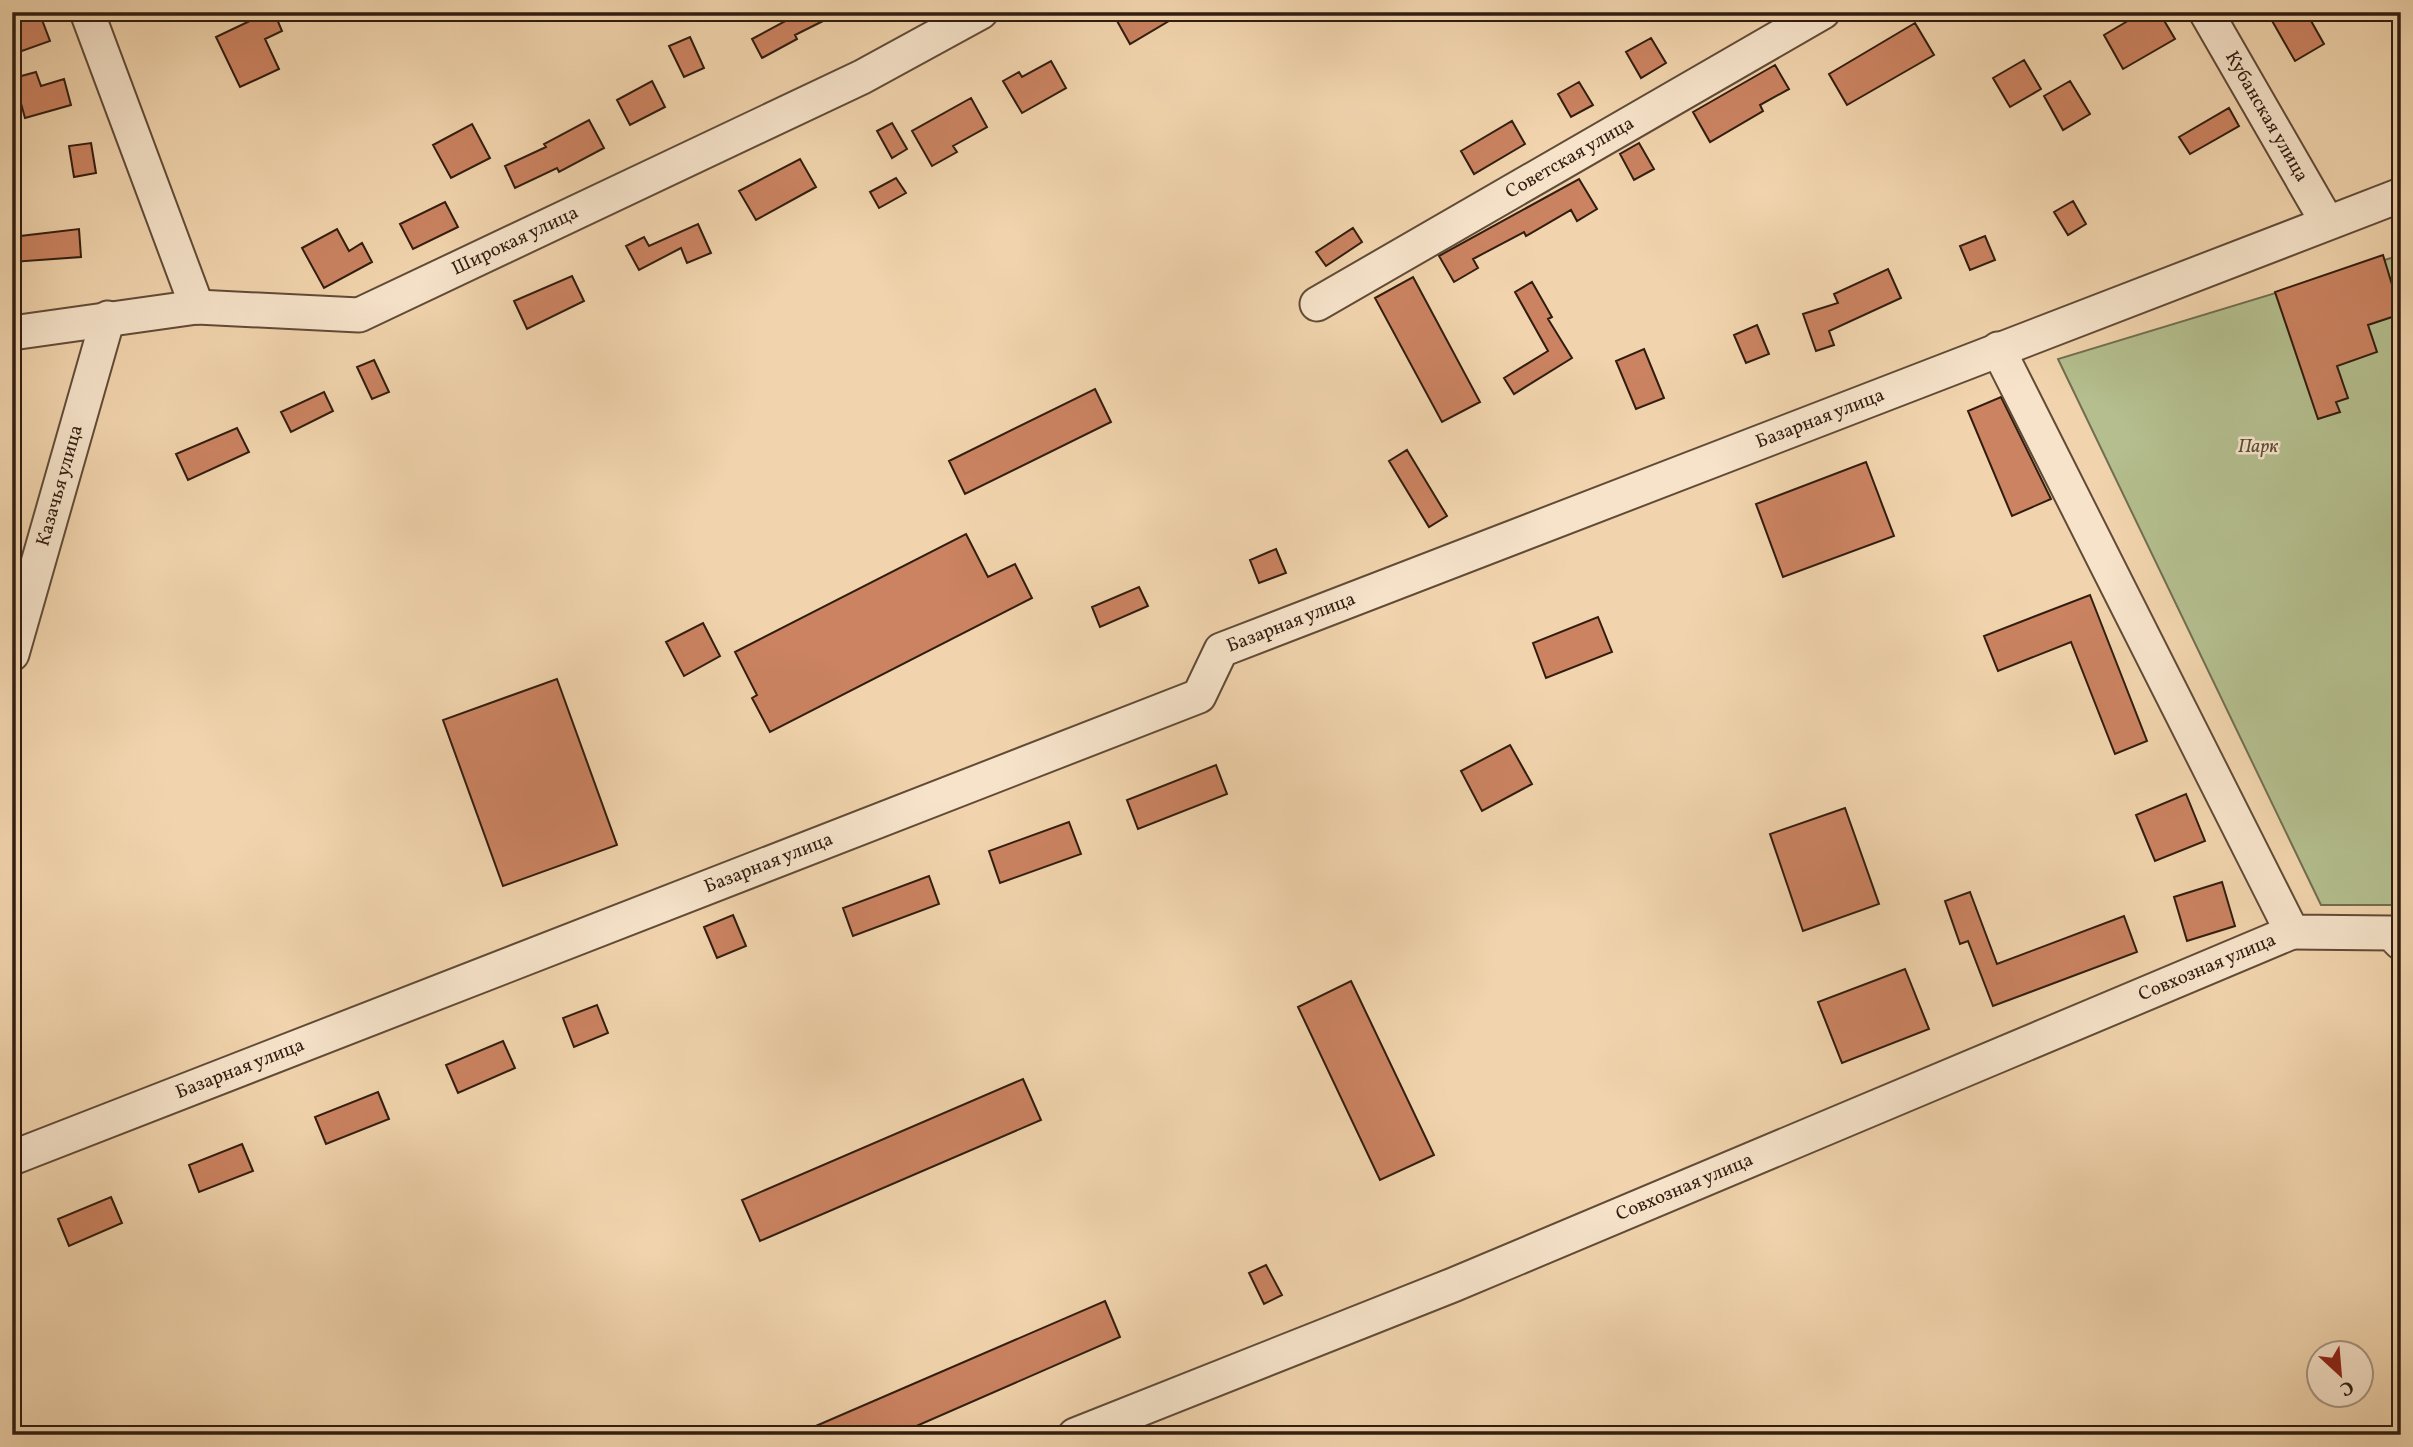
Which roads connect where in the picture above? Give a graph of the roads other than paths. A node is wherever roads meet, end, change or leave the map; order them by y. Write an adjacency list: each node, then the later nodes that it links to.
1 (87, 12): 8 (street)
2 (981, 12): 8 (street, Широкая улица)
3 (1823, 12): 7 (street, Советская улица)
4 (2206, 12): 6 (street, Кубанская улица)
5 (2401, 195): 6 (street, Базарная улица)
6 (2326, 222): 11 (street, Базарная улица)
7 (1317, 304)
8 (197, 307): 9 (street, Широкая улица)
9 (108, 318): 10 (street, Широкая улица); 12 (street, Казачья улица)
10 (12, 333)
11 (1998, 349): 13 (street); 15 (street, Базарная улица)
12 (12, 654)
13 (2292, 932): 14 (street); 16 (street, Совхозная улица)
14 (2401, 943)
15 (12, 1158)
16 (1075, 1435)

